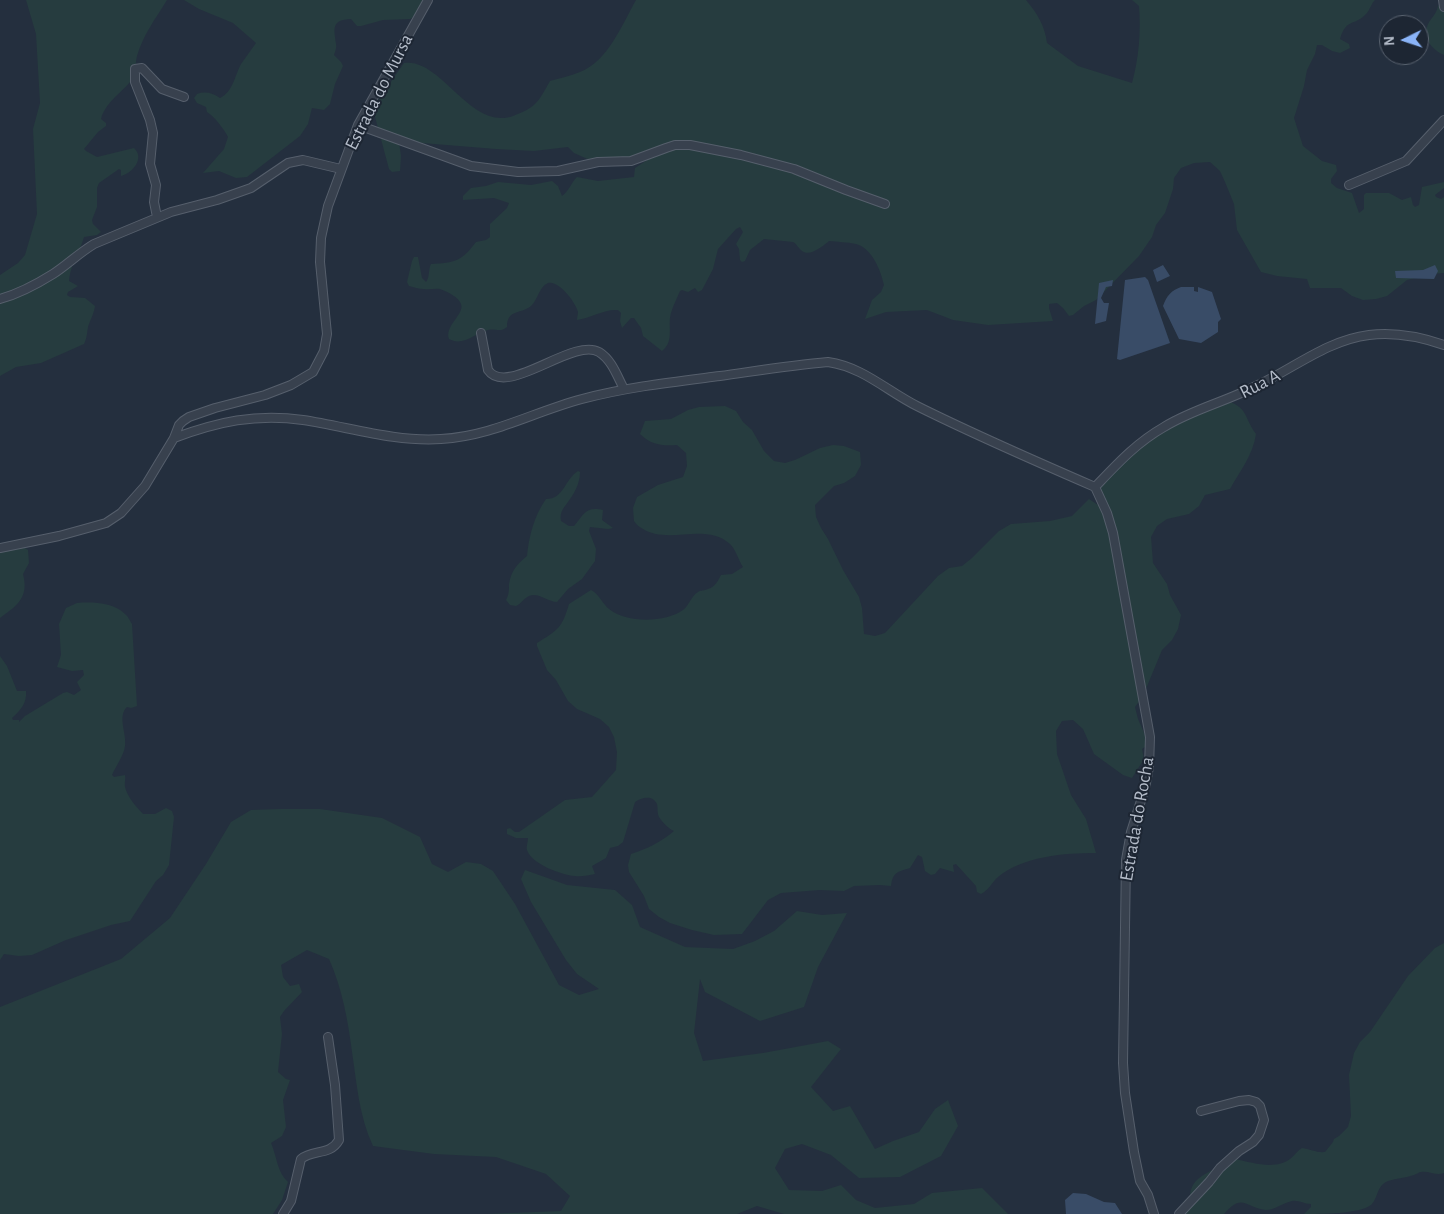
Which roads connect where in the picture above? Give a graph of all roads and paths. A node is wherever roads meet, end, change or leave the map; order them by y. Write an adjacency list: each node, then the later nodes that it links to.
1 (428, 0): 6 (street, Estrada do Mursa)
2 (1443, 0): 3 (street)
3 (1444, 7)
4 (184, 98): 10 (street)
5 (1444, 120): 8 (street)
6 (358, 125): 7 (street, Estrada do Mursa); 9 (street)
7 (341, 169): 10 (street); 15 (street, Estrada do Mursa)
8 (1349, 185)
9 (885, 204)
10 (157, 217): 11 (street)
11 (0, 299)
12 (481, 333): 14 (street)
13 (1444, 345): 16 (street, Rua A)
14 (624, 389): 15 (street); 16 (street)
15 (174, 438): 17 (street, Estrada do Mursa)
16 (1095, 487): 21 (street, Estrada do Rocha)
17 (0, 548)
18 (328, 1036): 20 (street)
19 (1201, 1111): 22 (street)
20 (282, 1214)
21 (1154, 1214)
22 (1180, 1214)

